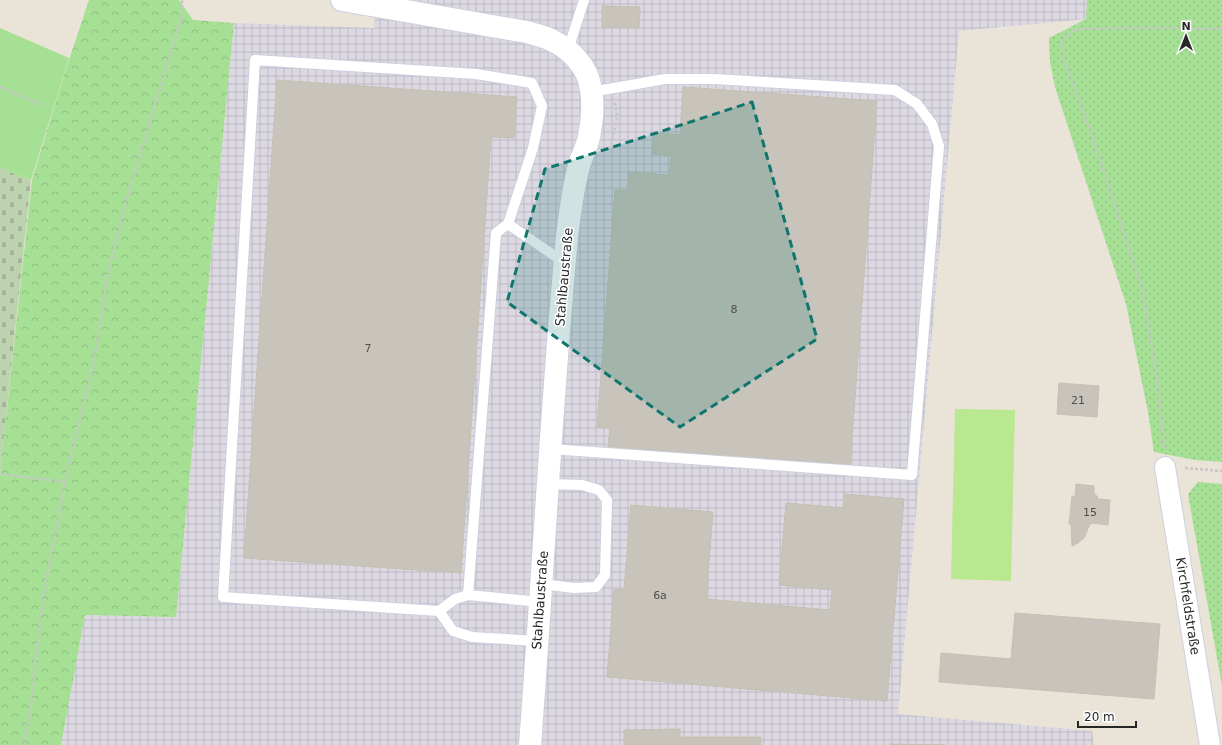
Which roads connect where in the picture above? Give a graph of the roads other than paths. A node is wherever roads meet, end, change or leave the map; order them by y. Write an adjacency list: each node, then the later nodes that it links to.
1 (342, 0): 3 (street, Stahlbaustraße)
2 (584, 0): 3 (lane)
3 (568, 50): 4 (street, Stahlbaustraße)
4 (591, 92): 6 (street, Stahlbaustraße); 7 (lane)
5 (508, 224): 6 (lane); 11 (lane); 12 (lane)
6 (565, 263): 7 (street, Stahlbaustraße)
7 (551, 449): 9 (street, Stahlbaustraße)
8 (1165, 467): 15 (street, Kirchfeldstraße)
9 (548, 484): 10 (street, Stahlbaustraße); 10 (lane)
10 (541, 593): 11 (lane); 13 (street, Stahlbaustraße)
11 (468, 595): 12 (lane)
12 (438, 611): 13 (lane)
13 (538, 642): 14 (street, Stahlbaustraße)
14 (530, 745)
15 (1210, 745)

